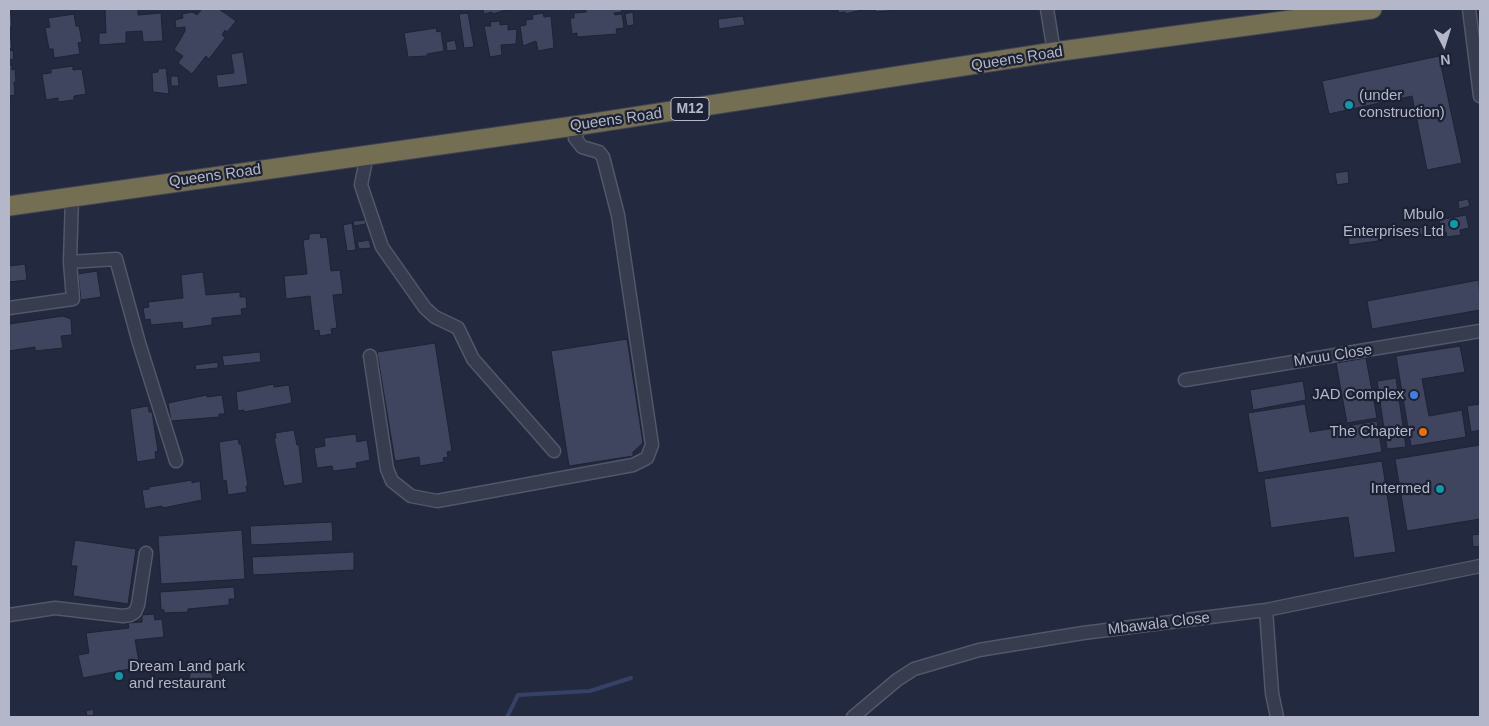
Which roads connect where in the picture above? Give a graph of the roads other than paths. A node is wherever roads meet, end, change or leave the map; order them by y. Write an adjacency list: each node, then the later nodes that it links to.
1 (1047, 9): 4 (street)
2 (1372, 9): 4 (highway, Queens Road / M12)
3 (1469, 9): 5 (street)
4 (1054, 52): 6 (highway, Queens Road / M12)
5 (1480, 96)
6 (581, 125): 7 (highway, Queens Road / M12); 13 (street)
7 (367, 155): 8 (highway, Queens Road / M12); 15 (street)
8 (72, 197): 9 (highway, Queens Road / M12); 10 (street)
9 (9, 206)
10 (70, 262): 11 (street); 16 (street)
11 (9, 308)
12 (1480, 332): 14 (street, Mvuu Close)
13 (370, 356)
14 (1185, 380)
15 (554, 451)
16 (176, 461)
17 (146, 553): 20 (street)
18 (1480, 566): 19 (street, Mbawala Close)
19 (1266, 610): 21 (street); 22 (street, Mbawala Close)
20 (9, 615)
21 (1272, 693): 23 (street); 24 (street)
22 (853, 717)
23 (1269, 717)
24 (1277, 717)

